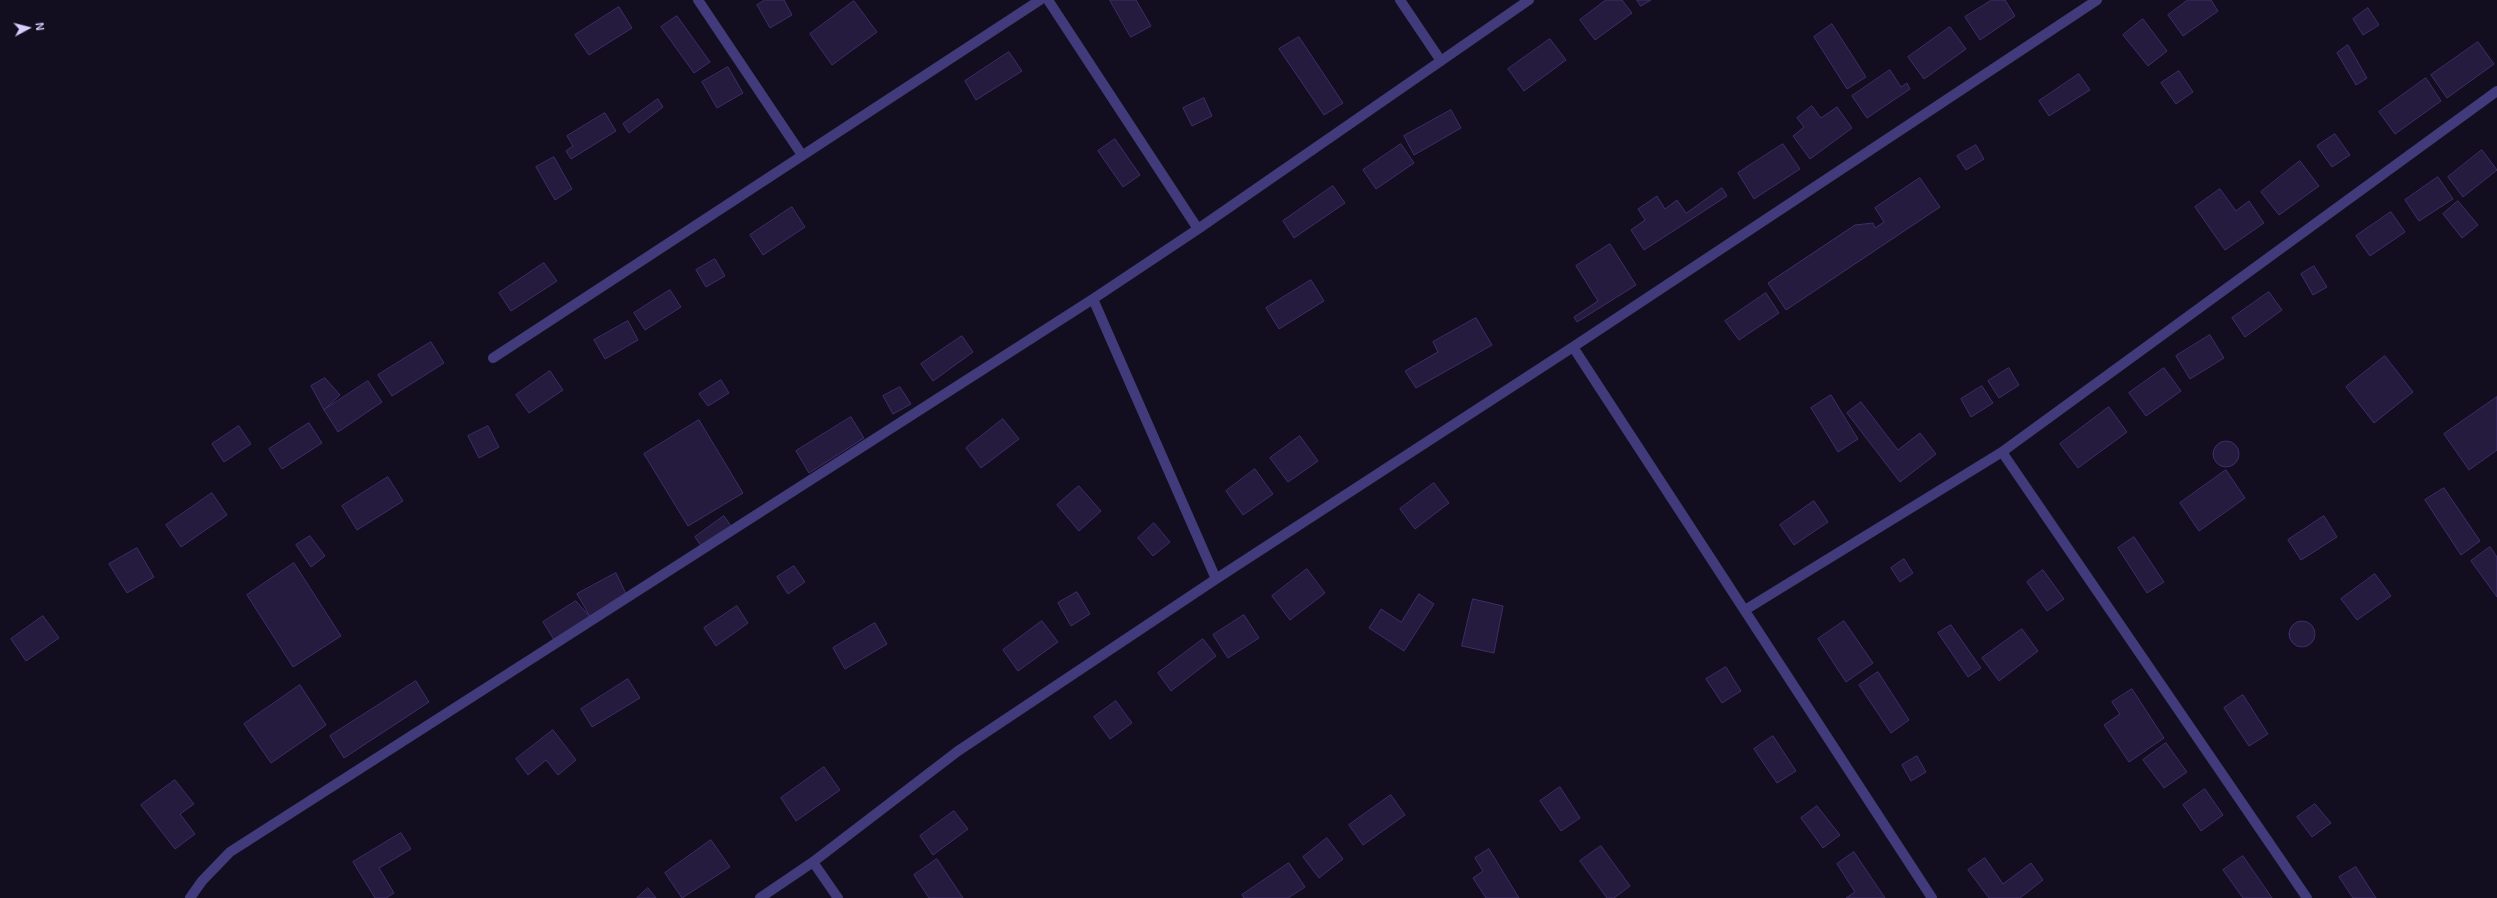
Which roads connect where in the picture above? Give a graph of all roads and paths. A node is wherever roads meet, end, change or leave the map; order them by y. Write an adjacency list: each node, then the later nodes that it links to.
1 (698, 0): 9 (street)
2 (1040, 0): 9 (street)
3 (1048, 0): 10 (street)
4 (1400, 0): 7 (street)
5 (1529, 0): 7 (street)
6 (2097, 0): 12 (street)
7 (1441, 61): 10 (street)
8 (2497, 91): 14 (street)
9 (802, 155): 13 (street)
10 (1198, 229): 11 (street)
11 (1093, 299): 15 (street); 18 (street)
12 (1573, 347): 15 (street); 16 (street)
13 (493, 358)
14 (2002, 452): 16 (street); 22 (street)
15 (1216, 579): 17 (street)
16 (1745, 610): 21 (street)
17 (813, 862): 19 (street); 20 (street)
18 (190, 898)
19 (760, 898)
20 (838, 898)
21 (1932, 898)
22 (2307, 898)

